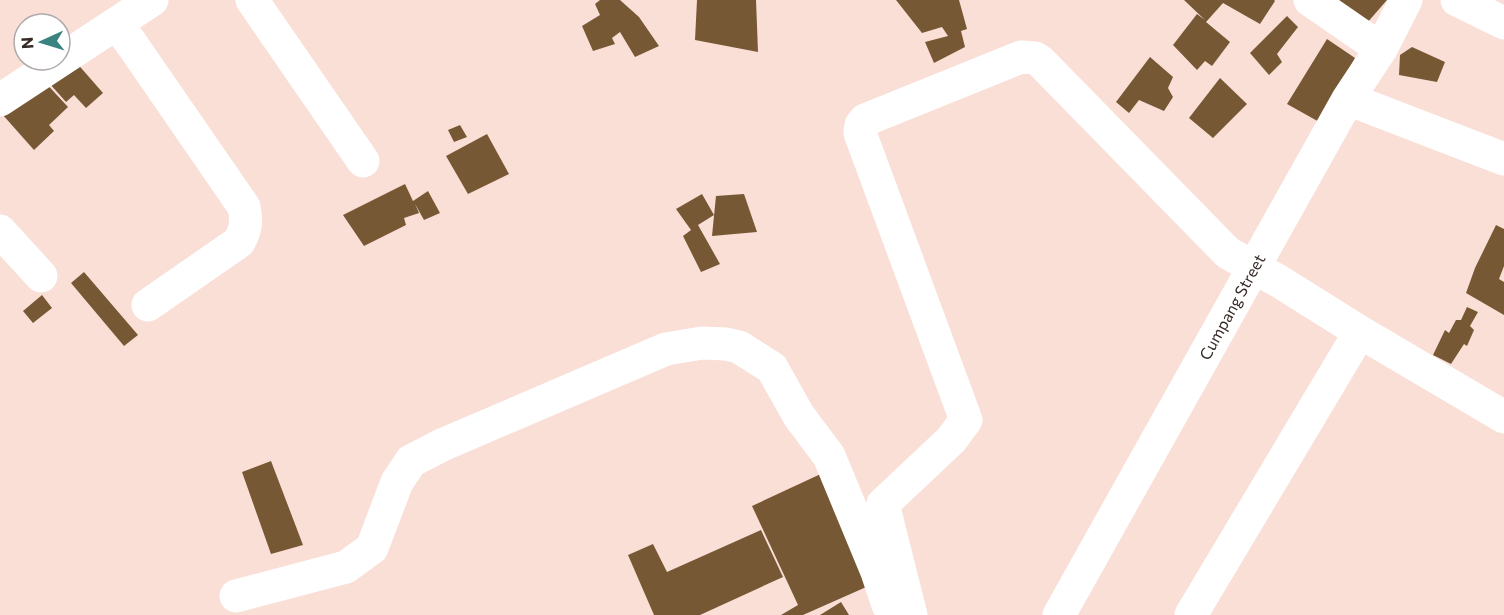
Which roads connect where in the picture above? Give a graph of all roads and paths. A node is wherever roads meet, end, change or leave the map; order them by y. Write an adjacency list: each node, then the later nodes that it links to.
1 (152, 0): 7 (street)
2 (252, 0): 12 (street)
3 (1310, 0): 8 (street)
4 (1406, 0): 8 (street, Cumpang Street)
5 (1457, 0): 6 (street)
6 (1504, 23)
7 (116, 24): 10 (street); 16 (street)
8 (1381, 49): 9 (street, Cumpang Street)
9 (1348, 99): 11 (street); 14 (street, Cumpang Street)
10 (0, 100)
11 (1504, 159)
12 (363, 161)
13 (0, 231): 15 (street)
14 (1254, 267): 17 (street); 21 (street); 22 (street, Cumpang Street)
15 (41, 276)
16 (148, 305)
17 (1360, 332): 18 (street); 23 (street)
18 (1504, 417)
19 (236, 596): 20 (street)
20 (891, 615)
21 (910, 615)
22 (1059, 615)
23 (1191, 615)

